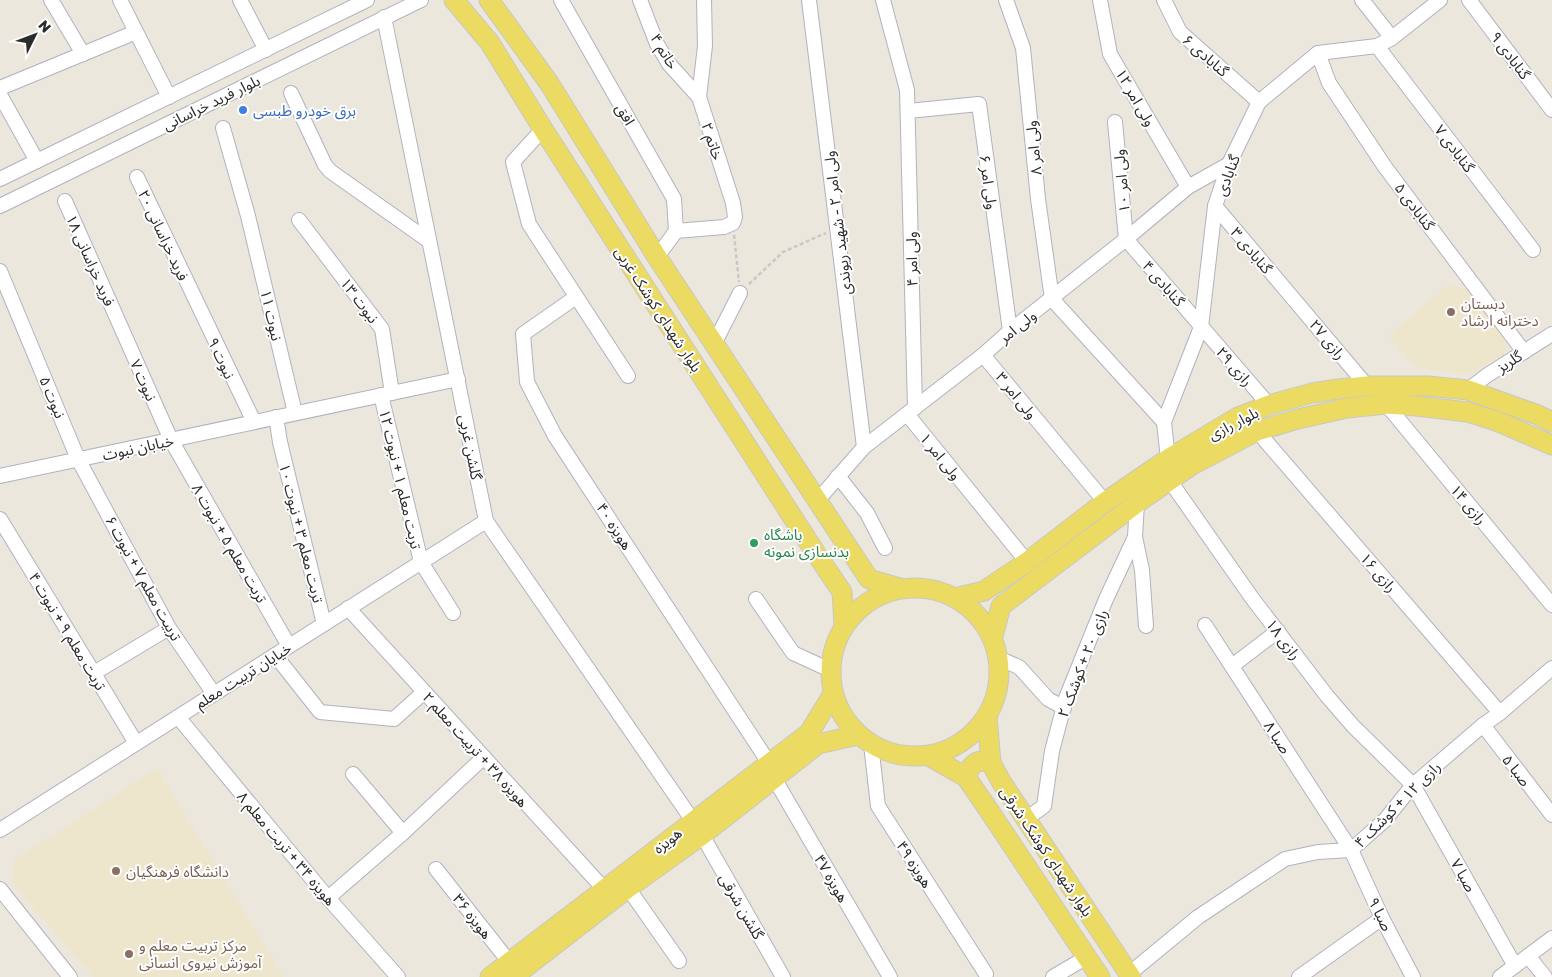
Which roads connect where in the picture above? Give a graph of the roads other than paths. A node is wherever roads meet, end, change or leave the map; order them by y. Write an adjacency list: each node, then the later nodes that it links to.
1 (51, 0): 27 (street)
2 (120, 0): 21 (street)
3 (240, 0): 24 (street)
4 (367, 0): 20 (street, بلوار فرید خراسانی)
5 (421, 0): 19 (street, بلوار فرید خراسانی)
6 (454, 0): 34 (main road, بلوار شهدای کوشک غربی)
7 (489, 0): 28 (main road, بلوار شهدای کوشک غربی)
8 (561, 0): 50 (street, افق)
9 (640, 0): 33 (street, خاتم ۴)
10 (704, 0): 33 (street, خاتم ۲)
11 (809, 0): 84 (street, ولی امر ۲ - شهید ریوندی)
12 (883, 0): 37 (street, ولی امر ۴)
13 (1006, 0): 60 (street, ولی امر ۸)
14 (1100, 0): 45 (street, ولی امر ۱۲)
15 (1164, 0): 35 (street, گنابادی ۶)
16 (1362, 0): 22 (street)
17 (1440, 0): 22 (street)
18 (1470, 0): 36 (street, گنابادی ۹)
19 (384, 17): 25 (street, بلوار فرید خراسانی); 52 (street, گلشن غربی)
20 (306, 31): 24 (street, بلوار فرید خراسانی); 25 (street)
21 (136, 32): 27 (street); 32 (street)
22 (1392, 38): 23 (street)
23 (1377, 46): 26 (street); 53 (street, گنابادی ۷)
24 (266, 50): 32 (street, بلوار فرید خراسانی)
25 (315, 51): 47 (street, بلوار فرید خراسانی)
26 (1318, 53): 35 (street, گنابادی); 66 (street, گنابادی ۵)
27 (83, 54): 29 (street)
28 (549, 83): 34 (main road); 54 (main road, بلوار شهدای کوشک غربی)
29 (0, 88)
30 (292, 94): 52 (street)
31 (0, 95): 41 (street)
32 (169, 97): 41 (street, بلوار فرید خراسانی)
33 (699, 97): 50 (street, خاتم ۲)
34 (526, 100): 40 (main road, بلوار شهدای کوشک غربی)
35 (1259, 102): 42 (street, گنابادی)
36 (1552, 110)
37 (908, 111): 63 (street, ولی امر ۶); 75 (street, ولی امر ۴)
38 (1115, 122): 51 (street, ولی امر ۱۰)
39 (223, 128): 76 (street, نبوت ۱۱)
40 (543, 129): 59 (street); 107 (main road, بلوار شهدای کوشک غربی)
41 (37, 161): 44 (street, بلوار فرید خراسانی)
42 (1229, 164): 45 (street, ولی امر); 48 (street, گنابادی)
43 (137, 177): 56 (street, فرید خراسانی ۲۰)
44 (0, 179)
45 (1188, 187): 51 (street, ولی امر)
46 (65, 201): 61 (street, فرید خراسانی ۱۸)
47 (0, 206)
48 (1215, 206): 58 (street, گنابادی ۳); 62 (street, گنابادی)
49 (299, 220): 72 (street, نبوت ۱۳)
50 (676, 231): 54 (street)
51 (1126, 239): 60 (street, ولی امر); 62 (street, گنابادی ۴)
52 (429, 241): 69 (street, گلشن غربی)
53 (1533, 250)
54 (657, 257): 65 (main road, بلوار شهدای کوشک غربی)
55 (0, 271): 85 (street, نبوت ۵)
56 (192, 293): 78 (street, نبوت ۹)
57 (740, 293): 65 (street)
58 (1289, 293): 70 (street, رازی ۲۷)
59 (576, 297): 68 (street); 132 (street, هویزه ۴۰)
60 (1052, 299): 63 (street, ولی امر); 79 (street)
61 (118, 320): 82 (street, نبوت ۷)
62 (1202, 327): 74 (street, رازی ۲۹); 79 (street, گنابادی)
63 (1010, 331): 67 (street, ولی امر)
64 (1552, 334): 66 (street, گلریز)
65 (714, 344): 90 (main road, بلوار شهدای کوشک غربی)
66 (1524, 352): 71 (street, گلریز)
67 (983, 355): 75 (street, ولی امر); 91 (street, ولی امر ۳)
68 (628, 376)
69 (458, 379): 72 (street, خیابان نبوت); 94 (street, گلشن غربی)
70 (1367, 386): 71 (main road, بلوار رازی); 74 (main road, بلوار رازی)
71 (1468, 390): 80 (main road, بلوار رازی)
72 (386, 394): 76 (street, خیابان نبوت); 97 (street, تربت معلم ۱ + نبوت ۱۲)
73 (1386, 404): 81 (main road, بلوار رازی); 83 (main road, بلوار رازی); 102 (street, رازی ۱۴)
74 (1269, 405): 86 (main road, بلوار رازی)
75 (911, 411): 84 (street, ولی امر); 98 (street, ولی امر ۱)
76 (295, 413): 77 (street, خیابان نبوت)
77 (276, 418): 78 (street, خیابان نبوت); 105 (street, تربت معلم ۳ + نبوت ۱۰)
78 (254, 422): 82 (street, خیابان نبوت)
79 (1164, 422): 86 (street, گنابادی)
80 (1552, 422)
81 (1257, 431): 89 (main road, بلوار رازی); 123 (street, رازی ۱۶)
82 (171, 440): 85 (street, خیابان نبوت); 112 (street, تربت معلم ۵ + نبوت ۸)
83 (1552, 445)
84 (864, 447): 88 (street, ولی امر)
85 (78, 459): 87 (street, خیابان نبوت); 109 (street, تربیت معلم ۷ + نبوت ۶)
86 (1168, 459): 91 (main road, بلوار رازی)
87 (0, 475)
88 (838, 476): 90 (street, ولی امر); 96 (street)
89 (1170, 481): 92 (main road, بلوار رازی); 110 (street, رازی ۱۸)
90 (817, 501): 99 (main road, بلوار شهدای کوشک غربی)
91 (1105, 502): 98 (main road, بلوار رازی)
92 (1137, 503): 95 (street, رازی ۲۰ + کوشک ۲); 111 (main road, بلوار رازی)
93 (0, 519): 118 (street, تربت معلم ۹ + نبوت ۴)
94 (486, 520): 97 (street, خیایان تربیت معلم); 138 (street, گلشن غربی)
95 (1135, 537): 108 (street); 122 (street, رازی ۲۰ + کوشک ۲)
96 (885, 548)
97 (421, 562): 103 (street, خیایان تربیت معلم); 104 (street, تربت معلم ۱ + نبوت ۱۲)
98 (1027, 562): 100 (main road, بلوار رازی)
99 (900, 588): 100 (main road); 107 (main road)
100 (955, 598): 111 (main road)
101 (756, 599): 116 (street)
102 (1552, 604)
103 (348, 608): 105 (street, خیایان تربیت معلم); 119 (street, هویزه ۳۸ + تربیت معلم ۲)
104 (453, 613)
105 (324, 624): 112 (street, خیایان تربیت معلم)
106 (1205, 625): 115 (street, صبا ۸)
107 (844, 626): 116 (main road)
108 (1146, 626)
109 (169, 628): 118 (street); 120 (street, تربیت معلم ۷ + نبوت ۶)
110 (1278, 631): 115 (street); 135 (street, رازی ۱۸)
111 (994, 636): 114 (main road)
112 (289, 646): 113 (street, خیایان تربیت معلم)
113 (275, 655): 119 (street); 120 (street, خیایان تربیت معلم)
114 (998, 658): 122 (street); 124 (main road)
115 (1232, 666): 141 (street, صبا ۸)
116 (830, 670): 121 (main road)
117 (1551, 670): 123 (street, رازی ۱۲ + کوشک ۴)
118 (94, 673): 128 (street, تربت معلم ۹ + نبوت ۴)
119 (424, 692): 130 (street, هویزه ۳۸ + تربیت معلم ۲)
120 (214, 694): 125 (street, خیایان تربیت معلم)
121 (833, 694): 127 (main road); 132 (main road, هویزه)
122 (1064, 708): 137 (street, رازی ۲۰ + کوشک ۲)
123 (1500, 712): 126 (street, رازی ۱۲ + کوشک ۴)
124 (987, 716): 129 (main road); 131 (main road, بلوار شهدای کوشک شرقی)
125 (178, 717): 128 (street, خیایان تربیت معلم); 146 (street, هویزه ۳۴ + تربت معلم ۸)
126 (1483, 725): 135 (street, رازی ۱۲ + کوشک ۴); 136 (street, صبا ۵)
127 (864, 740): 129 (main road); 132 (main road, هویزه); 154 (street, هویزه ۴۹)
128 (136, 744): 139 (street, خیایان تربیت معلم)
129 (929, 756): 134 (main road, بلوار شهدای کوشک شرقی)
130 (484, 758): 140 (street); 145 (street, هویزه ۳۸ + تربیت معلم ۲)
131 (991, 763): 134 (main road); 137 (main road, بلوار شهدای کوشک شرقی)
132 (772, 770): 138 (main road, هویزه); 160 (street, هویزه ۴۷)
133 (352, 774): 140 (street)
134 (966, 777): 150 (main road, بلوار شهدای کوشک شرقی)
135 (1413, 785): 141 (street, رازی ۱۲ + کوشک ۴); 152 (street, صبا ۷)
136 (1552, 815)
137 (1026, 819): 155 (main road, بلوار شهدای کوشک شرقی)
138 (697, 828): 143 (main road, هویزه); 145 (main road, هویزه); 159 (street, گلشن شرقی)
139 (0, 830)
140 (403, 833): 146 (street)
141 (1351, 850): 147 (street, صبا ۹); 155 (street, رازی ۱۲ + کوشک ۴)
142 (436, 869): 153 (street, هویزه ۳۶)
143 (628, 888): 151 (street); 153 (main road, هویزه)
144 (0, 889): 156 (street)
145 (604, 889): 153 (main road, هویزه)
146 (328, 898): 157 (street, هویزه ۳۴ + تربت معلم ۸)
147 (1382, 918): 163 (street); 164 (street, صبا ۹)
148 (1552, 938): 149 (street)
149 (1528, 956): 152 (street); 166 (street)
150 (1087, 957): 161 (street); 162 (main road, بلوار شهدای کوشک شرقی)
151 (679, 961)
152 (1515, 966): 165 (street)
153 (515, 973): 158 (main road, هویزه)
154 (986, 974)
155 (1130, 975)
156 (68, 976)
157 (398, 977)
158 (490, 977)
159 (783, 977)
160 (890, 977)
161 (1053, 977)
162 (1100, 977)
163 (1299, 977)
164 (1413, 977)
165 (1500, 977)
166 (1545, 977)

